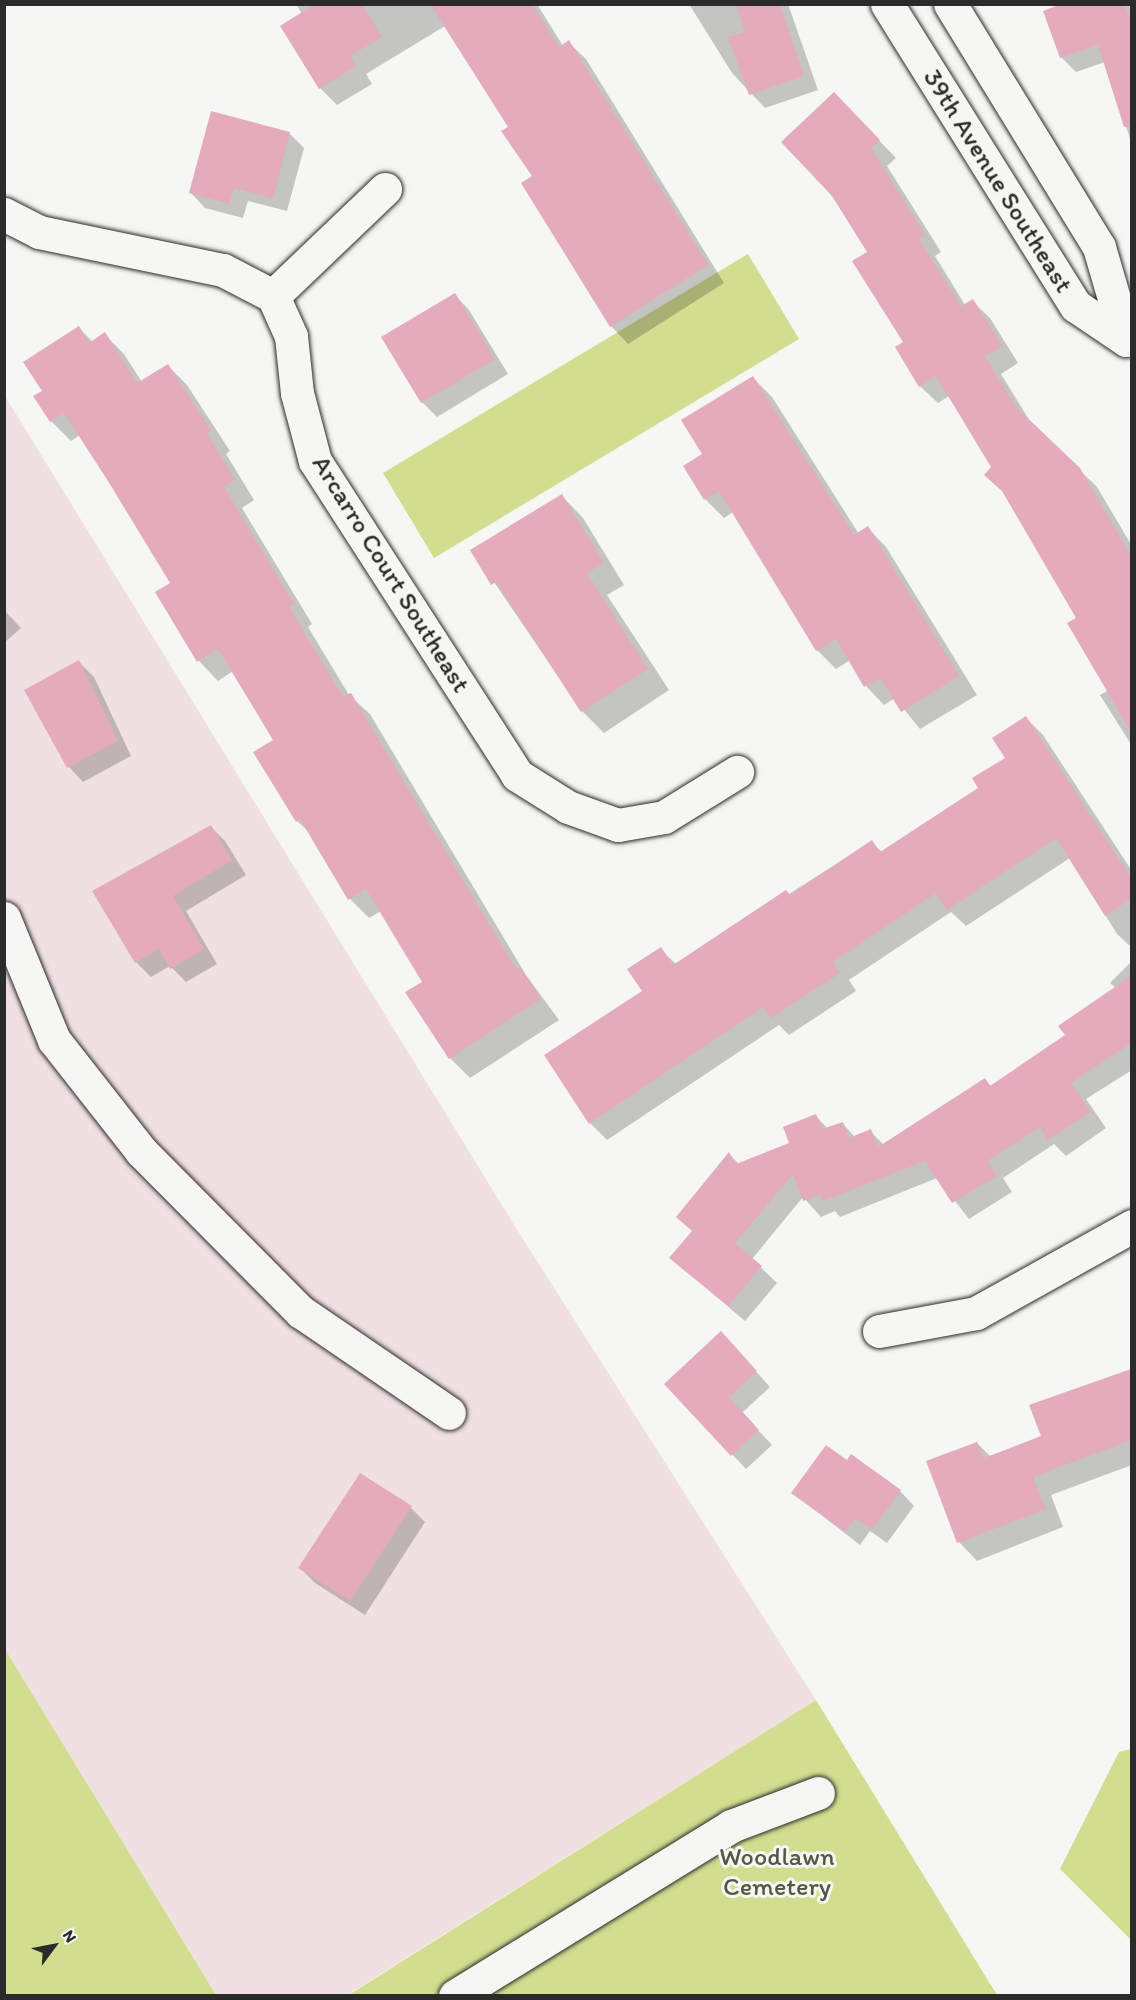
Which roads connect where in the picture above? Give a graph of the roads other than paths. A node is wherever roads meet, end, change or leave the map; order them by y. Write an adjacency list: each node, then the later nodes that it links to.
1 (887, 4): 6 (street, 39th Avenue Southeast)
2 (950, 4): 6 (street, 39th Avenue Southeast)
3 (385, 189): 5 (street)
4 (4, 214): 5 (street)
5 (273, 296): 7 (street, Arcarro Court Southeast)
6 (1129, 345)
7 (736, 772)
8 (4, 918): 11 (street)
9 (1131, 1226): 10 (street)
10 (879, 1331)
11 (449, 1413)
12 (818, 1793): 13 (street)
13 (455, 1995)

